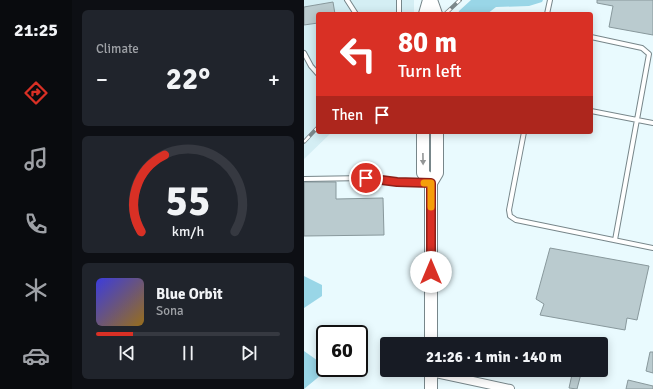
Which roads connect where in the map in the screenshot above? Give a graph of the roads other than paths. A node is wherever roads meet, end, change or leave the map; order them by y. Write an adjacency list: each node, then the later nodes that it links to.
1 (347, 0): 5 (lane)
2 (399, 0): 6 (lane)
3 (430, 0): 7 (main road); 8 (main road)
4 (550, 0): 9 (lane)
5 (355, 12)
6 (399, 12)
7 (425, 12)
8 (435, 12)
9 (548, 12)
10 (593, 37): 14 (lane)
11 (304, 53): 12 (lane)
12 (316, 72)
13 (593, 111): 14 (lane)
14 (637, 120): 15 (lane); 21 (lane)
15 (653, 123)
16 (423, 134): 20 (main road, one-way to 20)
17 (437, 134): 20 (main road)
18 (524, 134): 21 (lane)
19 (304, 179): 20 (lane)
20 (431, 183): 23 (main road)
21 (615, 240): 22 (lane)
22 (653, 248)
23 (431, 337)
24 (431, 377): 26 (main road)
25 (457, 377): 27 (street)
26 (431, 389)
27 (510, 389)

